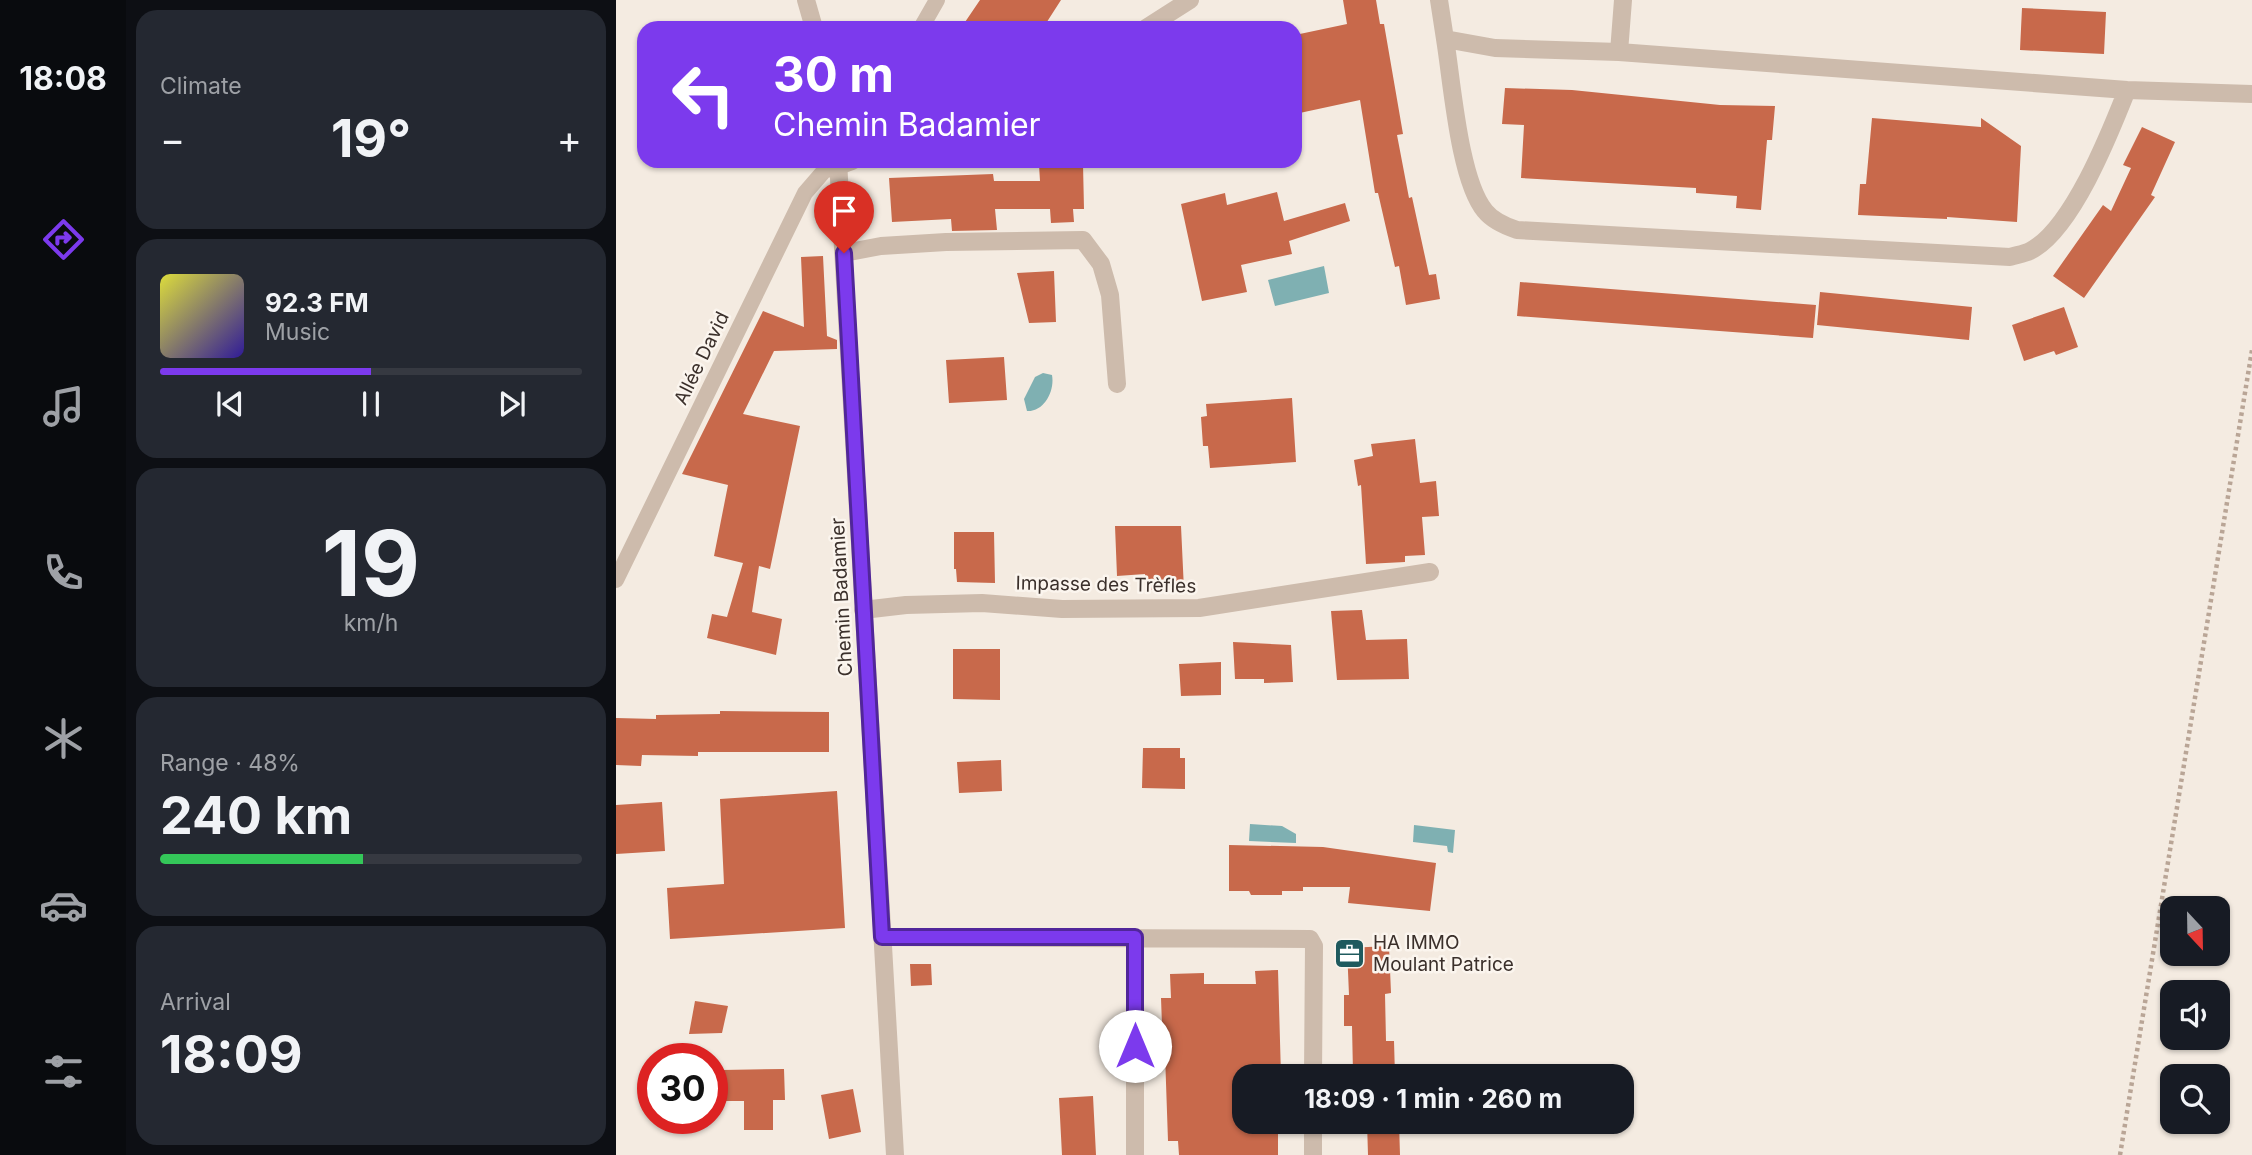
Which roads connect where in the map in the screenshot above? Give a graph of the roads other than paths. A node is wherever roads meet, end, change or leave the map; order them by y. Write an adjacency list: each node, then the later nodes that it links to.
1 (806, 0): 6 (street)
2 (937, 0): 7 (lane)
3 (1190, 0): 8 (street)
4 (1439, 0): 9 (street)
5 (1623, 0): 10 (street)
6 (812, 21)
7 (925, 21)
8 (1157, 21)
9 (1445, 39): 10 (street); 11 (street)
10 (1619, 52): 11 (street)
11 (2127, 90): 12 (street)
12 (2252, 94)
13 (831, 168): 18 (lane, Allée David)
14 (843, 168): 15 (street, Chemin Badamier)
15 (844, 253): 16 (street); 19 (street, Chemin Badamier)
16 (1117, 384)
17 (1430, 572): 19 (street, Impasse des Trèfles)
18 (616, 580)
19 (863, 610): 20 (street, Chemin Badamier)
20 (882, 937): 21 (street); 24 (street, Chemin Badamier)
21 (1135, 937): 22 (street); 25 (street)
22 (1313, 1064)
23 (1313, 1134): 26 (street)
24 (895, 1155)
25 (1135, 1155)
26 (1313, 1155)

